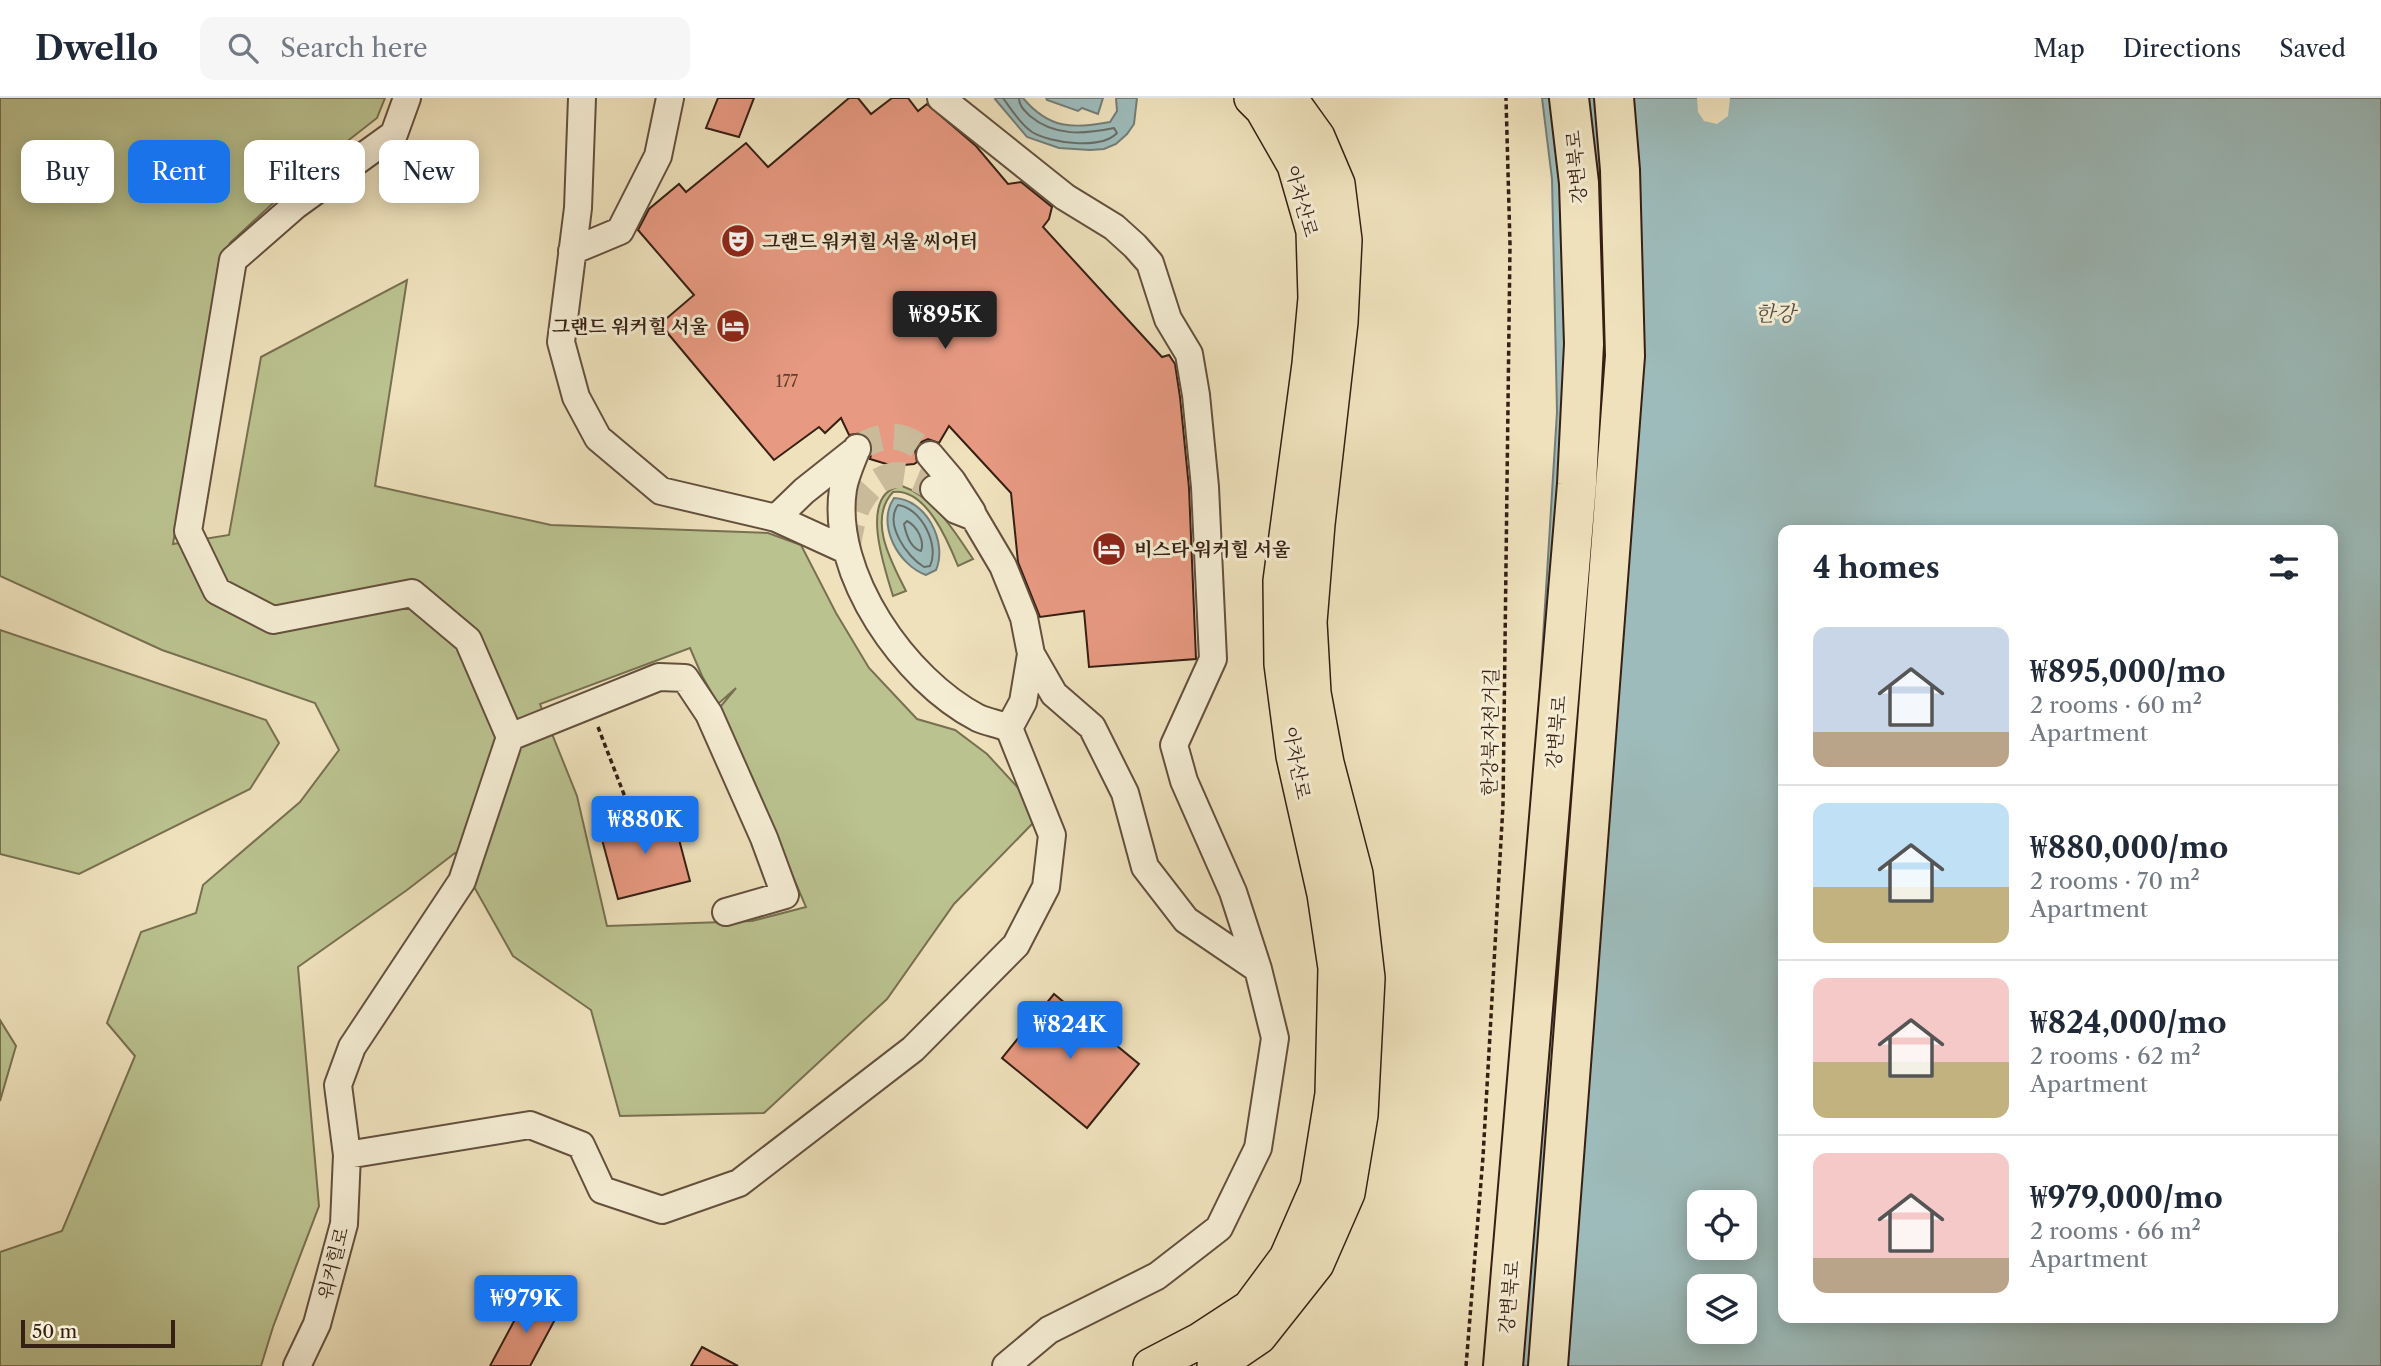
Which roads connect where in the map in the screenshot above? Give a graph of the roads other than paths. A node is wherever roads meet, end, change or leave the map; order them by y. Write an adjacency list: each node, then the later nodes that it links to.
1 (407, 98): 17 (street)
2 (582, 98): 9 (street)
3 (670, 98): 9 (street)
4 (941, 98): 19 (street)
5 (1252, 98): 23 (main road, 아차산로)
6 (1289, 98): 24 (main road, 아차산로)
7 (1569, 98): 25 (highway, 강변북로)
8 (1614, 98): 26 (highway, 강변북로)
9 (572, 251): 13 (street)
10 (930, 455): 12 (street)
11 (934, 489): 12 (street)
12 (974, 517): 15 (street)
13 (776, 518): 14 (street); 14 (street)
14 (846, 550): 16 (street)
15 (1031, 653): 16 (street); 19 (street)
16 (1009, 728): 20 (street)
17 (510, 737): 18 (street); 20 (street, 워커힐로)
18 (726, 912)
19 (1258, 969): 22 (street)
20 (347, 1155): 21 (street, 워커힐로)
21 (297, 1366)
22 (1006, 1366)
23 (1151, 1366)
24 (1215, 1366)
25 (1503, 1366)
26 (1548, 1366)

